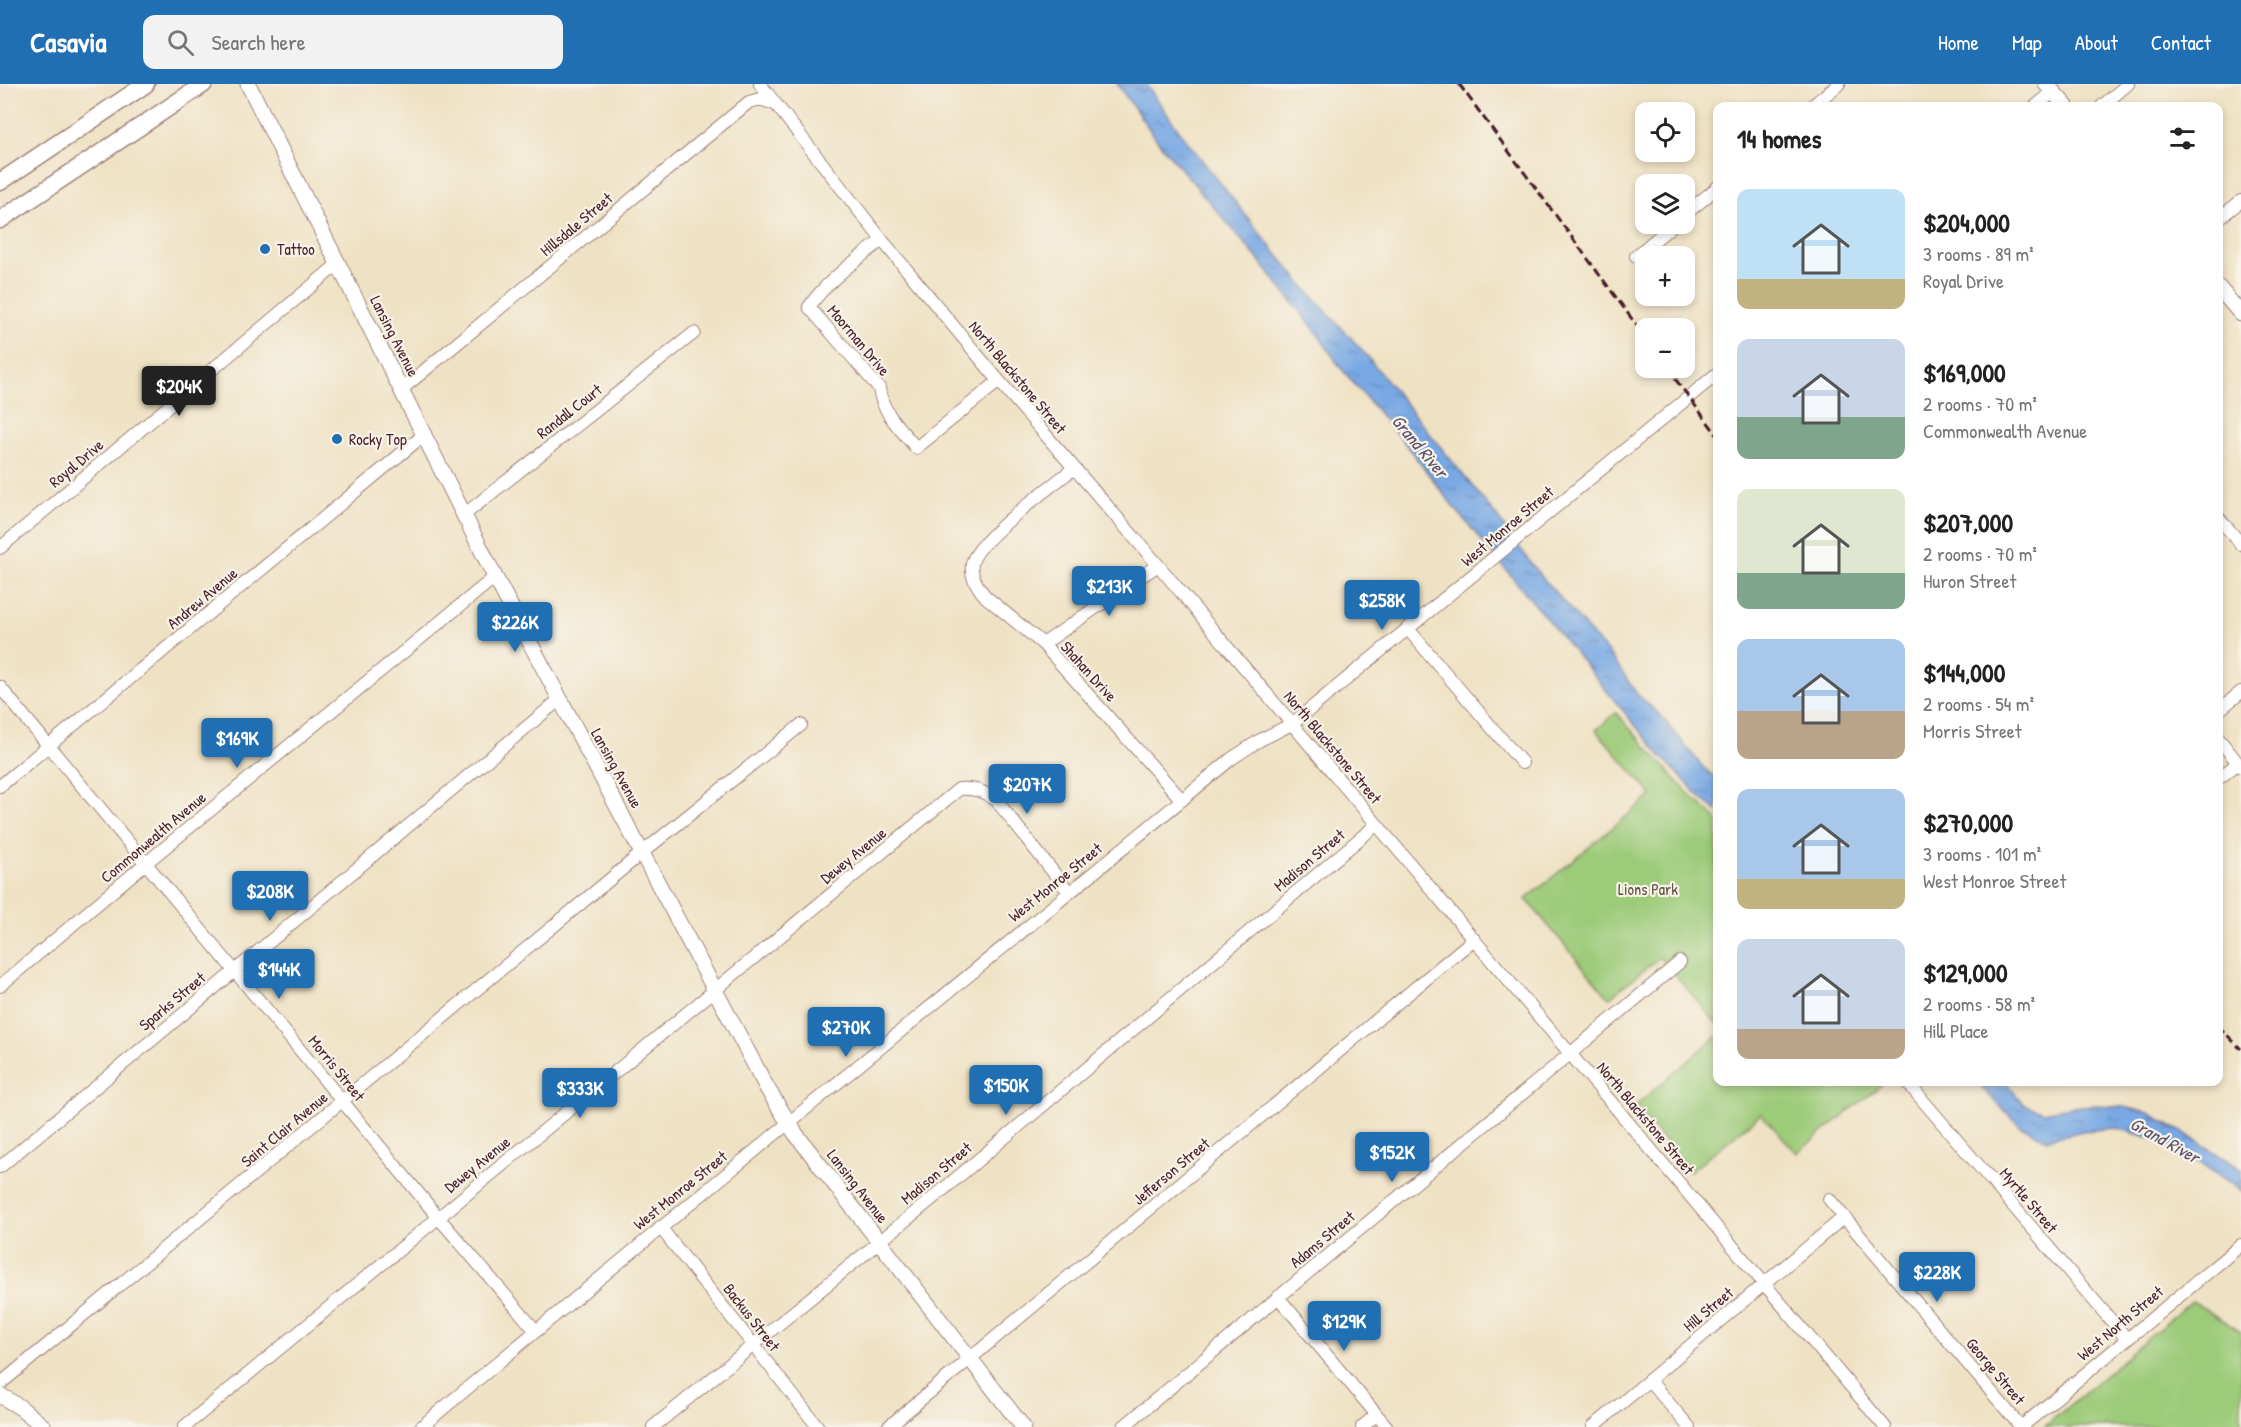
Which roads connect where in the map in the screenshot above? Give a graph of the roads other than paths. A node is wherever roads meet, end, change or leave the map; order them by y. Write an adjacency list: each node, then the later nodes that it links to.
1 (146, 84): 13 (highway)
2 (204, 84): 18 (highway)
3 (248, 84): 22 (main road, Lansing Avenue)
4 (760, 84): 12 (street, North Blackstone Street)
5 (1839, 84): 8 (street)
6 (2128, 84): 11 (street)
7 (2050, 88): 9 (street); 10 (main road)
8 (1817, 102)
9 (2039, 102)
10 (2062, 102)
11 (2107, 102)
12 (776, 104): 20 (street, North Blackstone Street); 28 (street, Hillsdale Street)
13 (0, 182)
14 (1713, 191): 16 (street)
15 (2241, 201): 17 (street)
16 (1695, 206)
17 (2223, 215)
18 (0, 220)
19 (1662, 234): 21 (street)
20 (882, 240): 27 (street, North Blackstone Street); 27 (street, Moorman Drive)
21 (1648, 246)
22 (339, 264): 28 (main road, Lansing Avenue); 34 (street, Royal Drive)
23 (2223, 293): 24 (main road)
24 (2241, 314)
25 (694, 333): 31 (street, Randall Court)
26 (1713, 377): 37 (street, West Monroe Street)
27 (999, 381): 30 (street, North Blackstone Street)
28 (402, 389): 29 (main road, Lansing Avenue)
29 (425, 434): 31 (main road, Lansing Avenue); 46 (street, Andrew Avenue)
30 (1073, 469): 35 (street, North Blackstone Street); 38 (street, Shahan Drive)
31 (465, 514): 36 (main road, Lansing Avenue)
32 (2223, 523): 33 (street)
33 (2241, 544)
34 (0, 548)
35 (1158, 565): 38 (street); 43 (street, North Blackstone Street)
36 (495, 577): 41 (main road, Lansing Avenue); 54 (street, Commonwealth Avenue)
37 (1408, 628): 43 (street, West Monroe Street); 47 (street)
38 (1043, 644): 51 (street, Shahan Drive)
39 (0, 687): 46 (street, Morris Street)
40 (2241, 692): 42 (street)
41 (559, 700): 53 (main road, Lansing Avenue); 58 (street, Sparks Street)
42 (2223, 704)
43 (1292, 724): 51 (street, West Monroe Street); 52 (street, North Blackstone Street)
44 (801, 725): 53 (street, Saint Clair Avenue)
45 (2223, 744): 48 (street)
46 (49, 746): 50 (street, Andrew Avenue); 54 (street, Morris Street)
47 (1522, 763)
48 (2239, 765): 49 (street)
49 (2223, 776)
50 (0, 786)
51 (1182, 800): 55 (street, West Monroe Street)
52 (1376, 825): 56 (street, North Blackstone Street); 70 (street, Madison Street)
53 (643, 852): 60 (main road, Lansing Avenue); 63 (street, Saint Clair Avenue)
54 (146, 863): 58 (street, Morris Street); 59 (street, Commonwealth Avenue)
55 (1069, 892): 60 (street, Dewey Avenue); 64 (street, West Monroe Street)
56 (1473, 939): 61 (street, North Blackstone Street); 77 (street, Jefferson Street)
57 (1680, 962): 61 (street, Adams Street)
58 (235, 970): 63 (street, Morris Street); 65 (street, Sparks Street)
59 (0, 986)
60 (714, 990): 64 (main road, Lansing Avenue); 67 (street, Dewey Avenue)
61 (1569, 1054): 72 (street, North Blackstone Street); 73 (street, Adams Street)
62 (1910, 1086): 75 (street, Myrtle Street)
63 (343, 1101): 67 (street, Morris Street); 79 (street, Saint Clair Avenue)
64 (789, 1122): 69 (street, West Monroe Street); 70 (main road, Lansing Avenue)
65 (0, 1167)
66 (1829, 1199): 68 (street, George Street)
67 (438, 1217): 74 (street, Morris Street); 83 (street, Dewey Avenue)
68 (1844, 1217): 72 (street, Hill Street); 95 (street, George Street)
69 (660, 1227): 74 (street, West Monroe Street); 76 (street, Backus Street)
70 (878, 1241): 76 (street, Madison Street); 77 (main road, Lansing Avenue)
71 (2241, 1245): 75 (street, West North Street)
72 (1764, 1284): 78 (street, Hill Street); 94 (street, North Blackstone Street)
73 (1278, 1297): 81 (street); 89 (street, Adams Street)
74 (536, 1331): 84 (street, West Monroe Street)
75 (2127, 1339): 95 (street, West North Street)
76 (753, 1345): 85 (street, Madison Street); 86 (street, Backus Street)
77 (971, 1359): 87 (street, Jefferson Street); 88 (main road, Lansing Avenue)
78 (1650, 1380): 92 (street, Hill Street); 93 (street)
79 (0, 1384)
80 (0, 1395): 82 (main road)
81 (1376, 1415): 90 (street); 91 (street)
82 (44, 1427)
83 (184, 1427)
84 (421, 1427)
85 (653, 1427)
86 (818, 1427)
87 (888, 1427)
88 (1023, 1427)
89 (1124, 1427)
90 (1362, 1427)
91 (1386, 1427)
92 (1593, 1427)
93 (1689, 1427)
94 (1885, 1427)
95 (2021, 1427)

